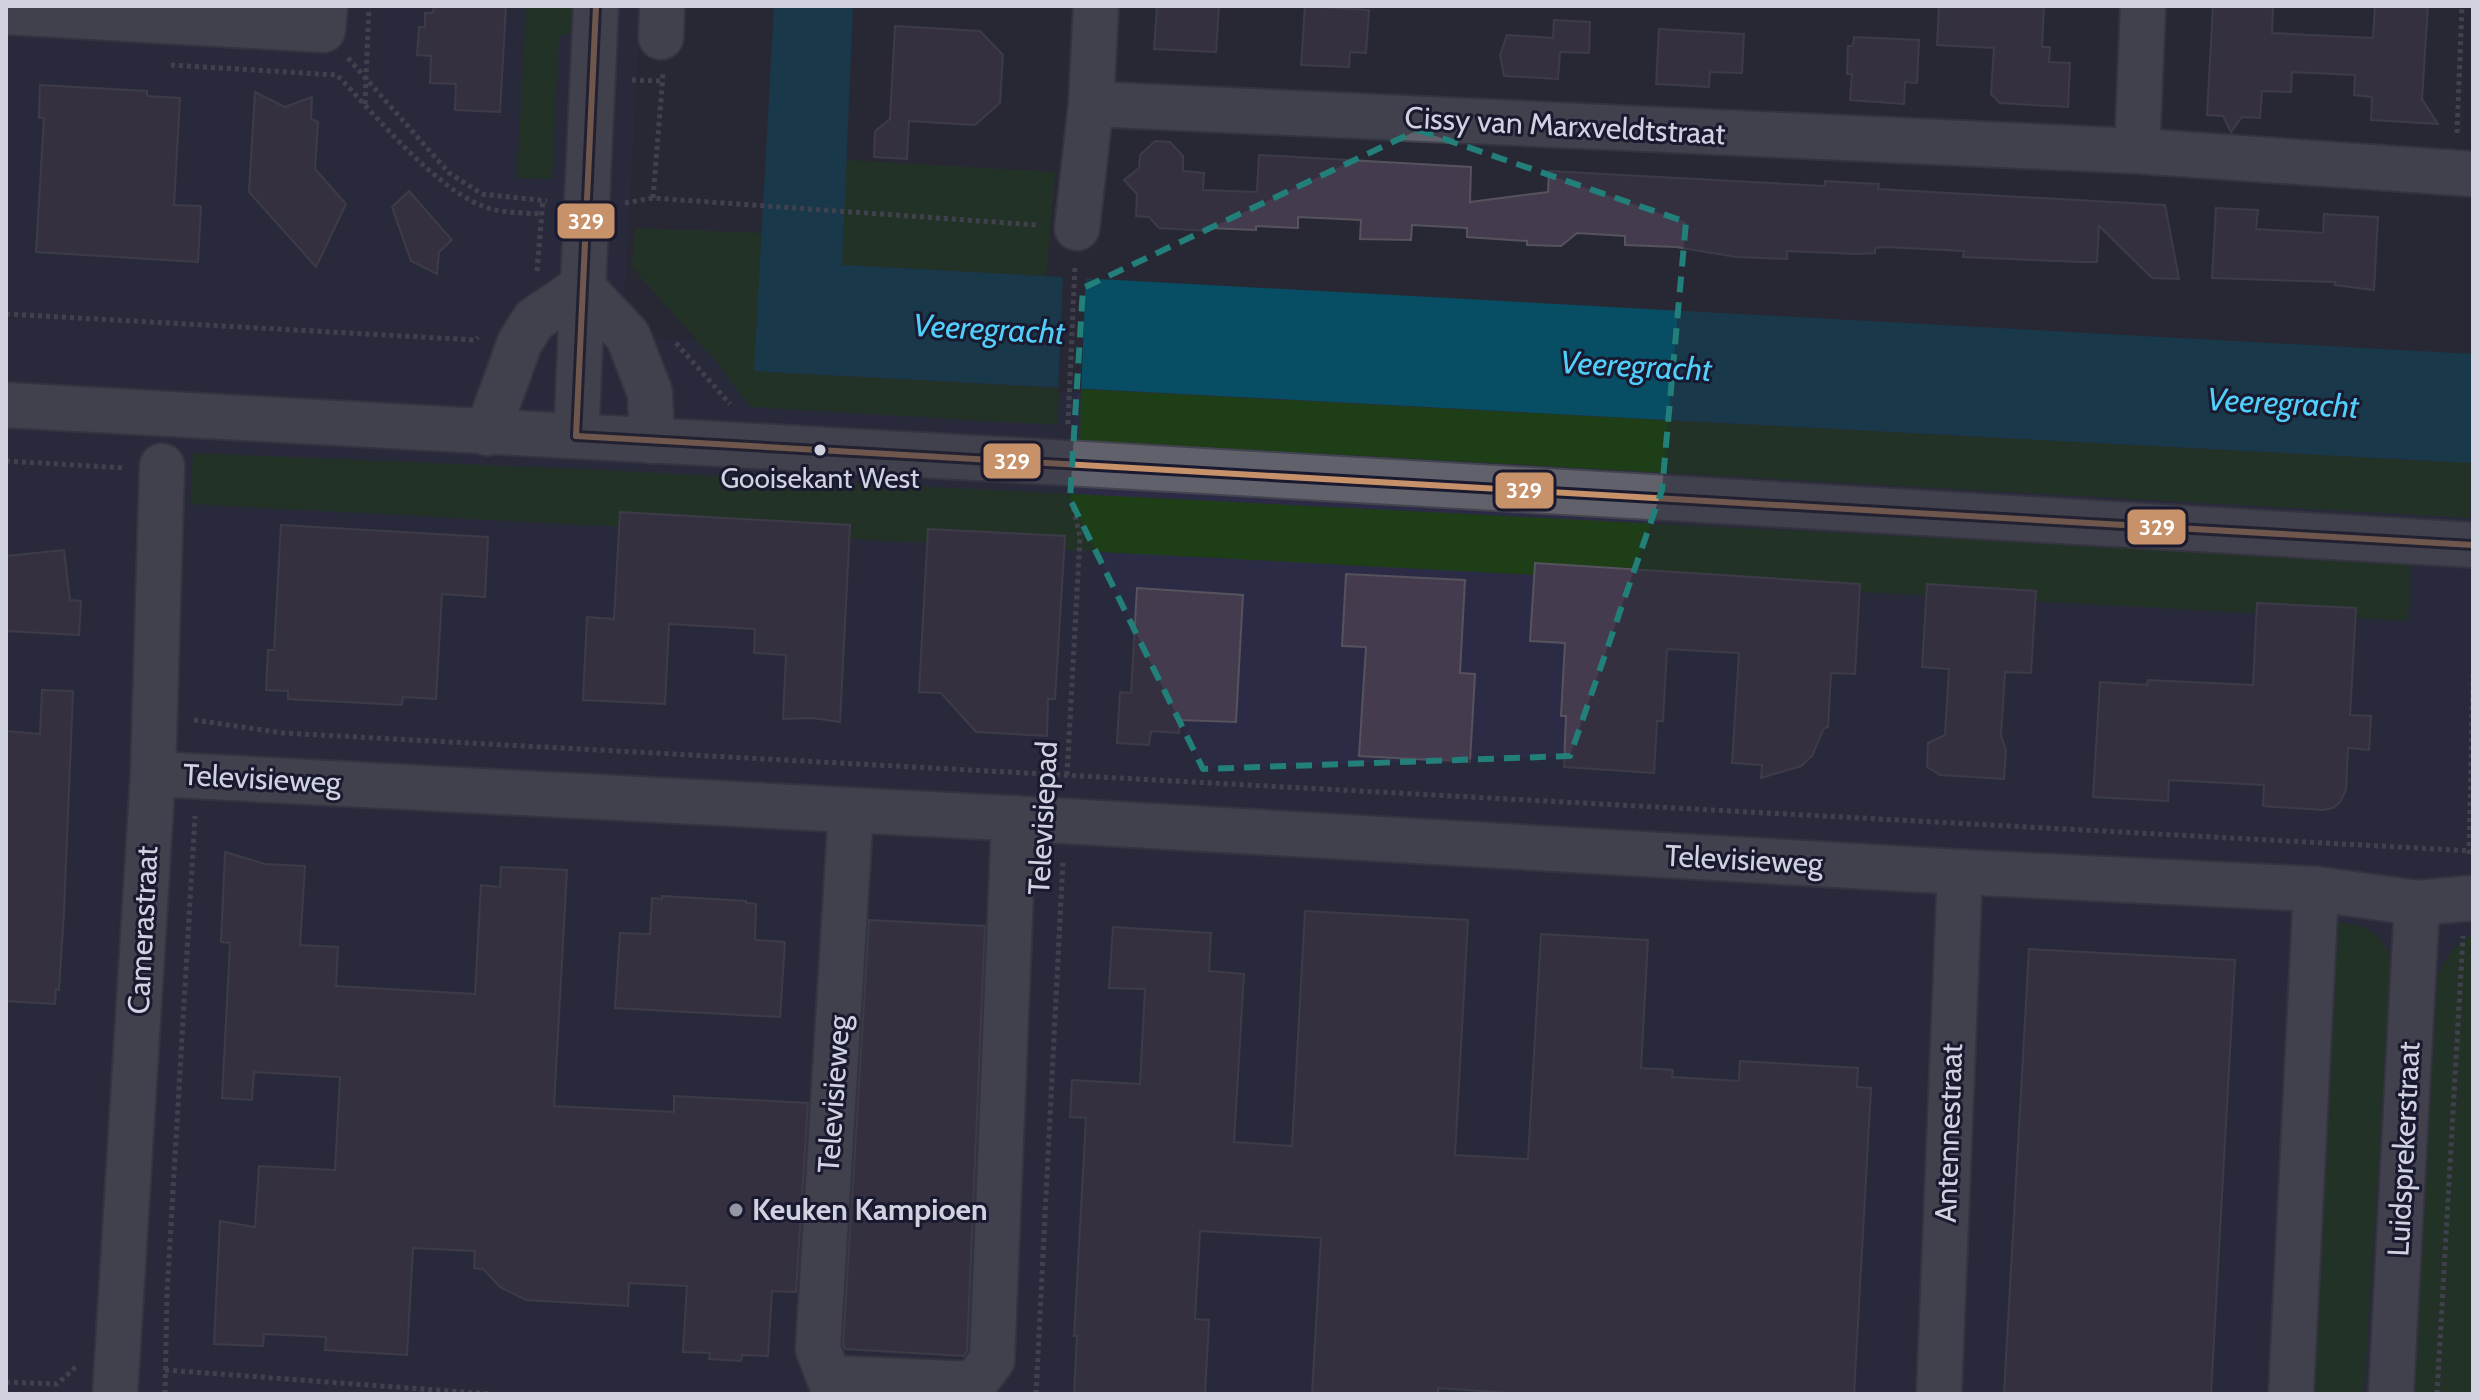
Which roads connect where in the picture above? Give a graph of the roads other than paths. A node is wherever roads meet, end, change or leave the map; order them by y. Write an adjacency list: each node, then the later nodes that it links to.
1 (596, 6): 10 (street)
2 (1096, 6): 6 (street)
3 (2143, 6): 7 (street)
4 (6, 12): 5 (street)
5 (324, 18)
6 (1091, 104): 7 (street, Cissy van Marxveldtstraat); 9 (street)
7 (2137, 151): 8 (street, Cissy van Marxveldtstraat)
8 (2464, 173)
9 (1076, 244)
10 (582, 287): 12 (street); 13 (street); 14 (street)
11 (6, 405): 12 (street)
12 (487, 433): 13 (street)
13 (576, 436): 14 (street)
14 (652, 441): 16 (street)
15 (162, 466): 17 (street, Camerastraat)
16 (2473, 545)
17 (153, 774): 18 (street, Televisieweg); 24 (street, Camerastraat)
18 (851, 810): 19 (street, Televisieweg); 19 (street, Televisieweg)
19 (1014, 818): 20 (street, Televisieweg)
20 (1960, 872): 21 (street, Televisieweg); 25 (street, Antennestraat)
21 (2316, 889): 23 (street, Televisieweg); 26 (street)
22 (2469, 898): 23 (street, Televisieweg)
23 (2417, 903): 27 (street, Luidsprekerstraat)
24 (116, 1379)
25 (1939, 1394)
26 (2291, 1394)
27 (2391, 1394)

